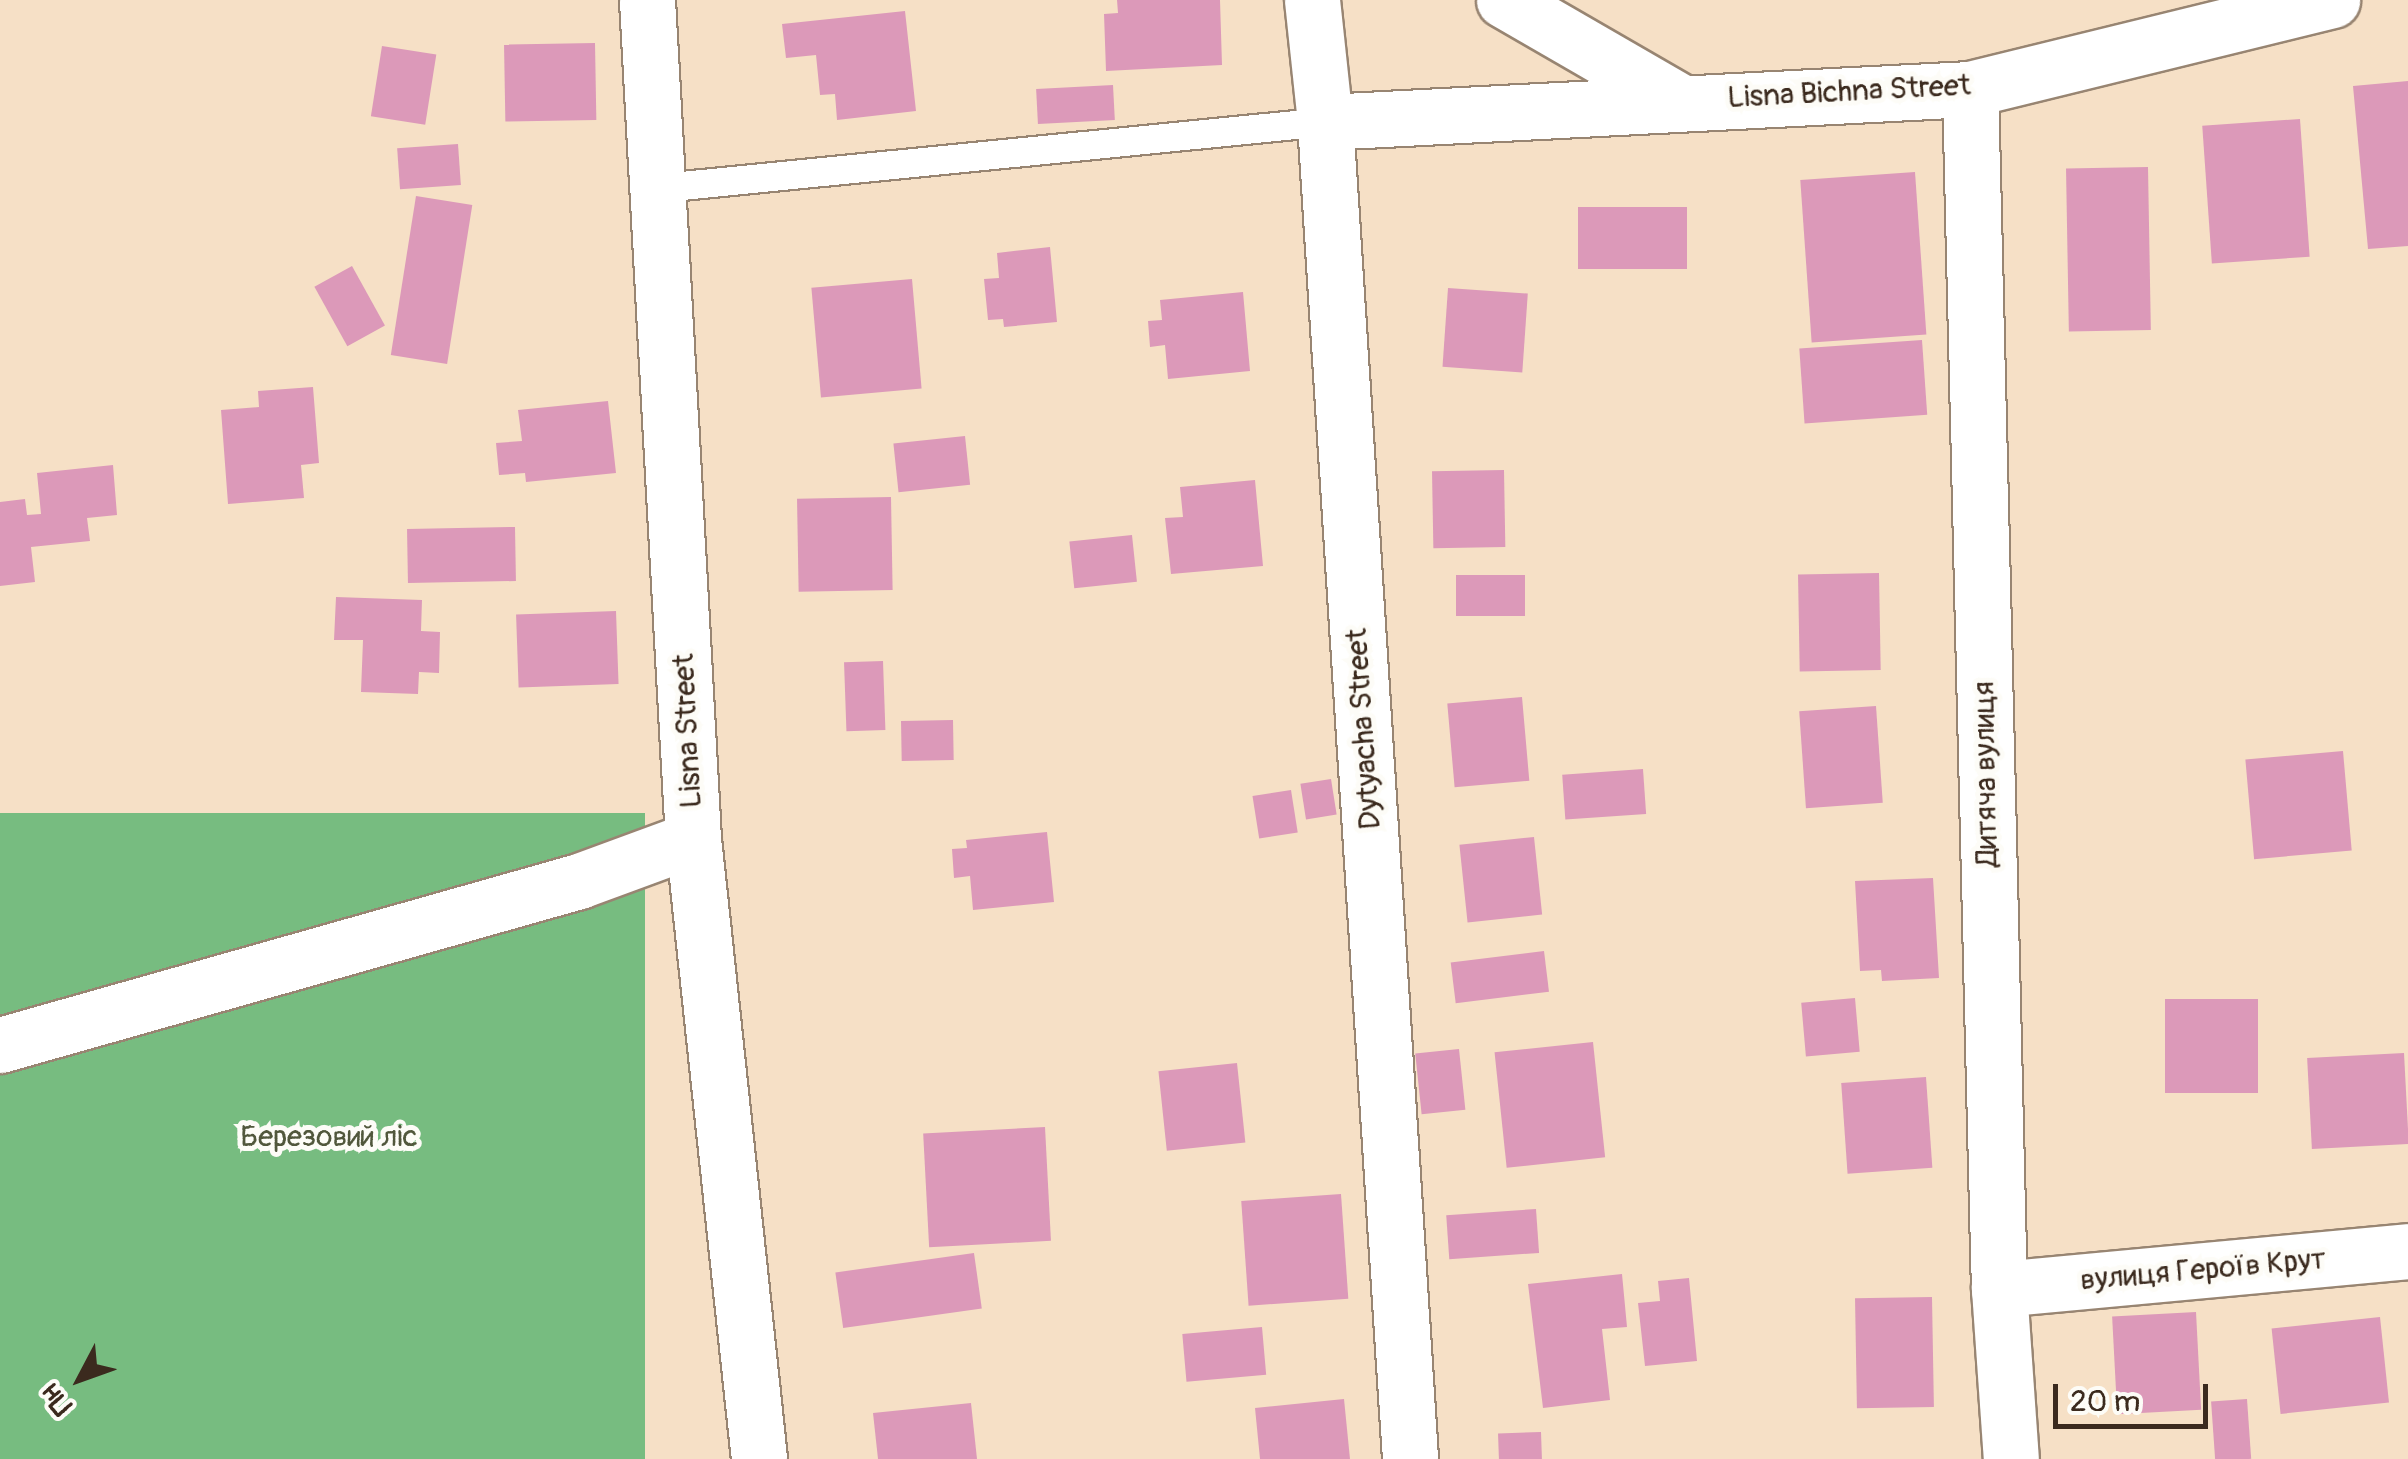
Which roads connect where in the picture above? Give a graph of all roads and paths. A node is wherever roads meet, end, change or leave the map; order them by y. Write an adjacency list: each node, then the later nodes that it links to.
1 (647, 0): 8 (street, Lisna Street)
2 (1312, 0): 7 (street, Dytyacha Street)
3 (1504, 0): 6 (street)
4 (2332, 0): 5 (street, Lisna Bichna Street)
5 (1970, 89): 6 (street, Lisna Bichna Street); 12 (street, Дитяча вулиця)
6 (1679, 101): 7 (street, Lisna Bichna Street)
7 (1326, 122): 8 (lane); 14 (street, Dytyacha Street)
8 (662, 188): 9 (street, Lisna Street)
9 (693, 839): 10 (street); 13 (street, Lisna Street)
10 (0, 1045)
11 (2408, 1251): 12 (street, вулиця Героїв Крут)
12 (1999, 1289): 15 (street, Дитяча вулиця)
13 (760, 1459)
14 (1410, 1459)
15 (2011, 1459)

